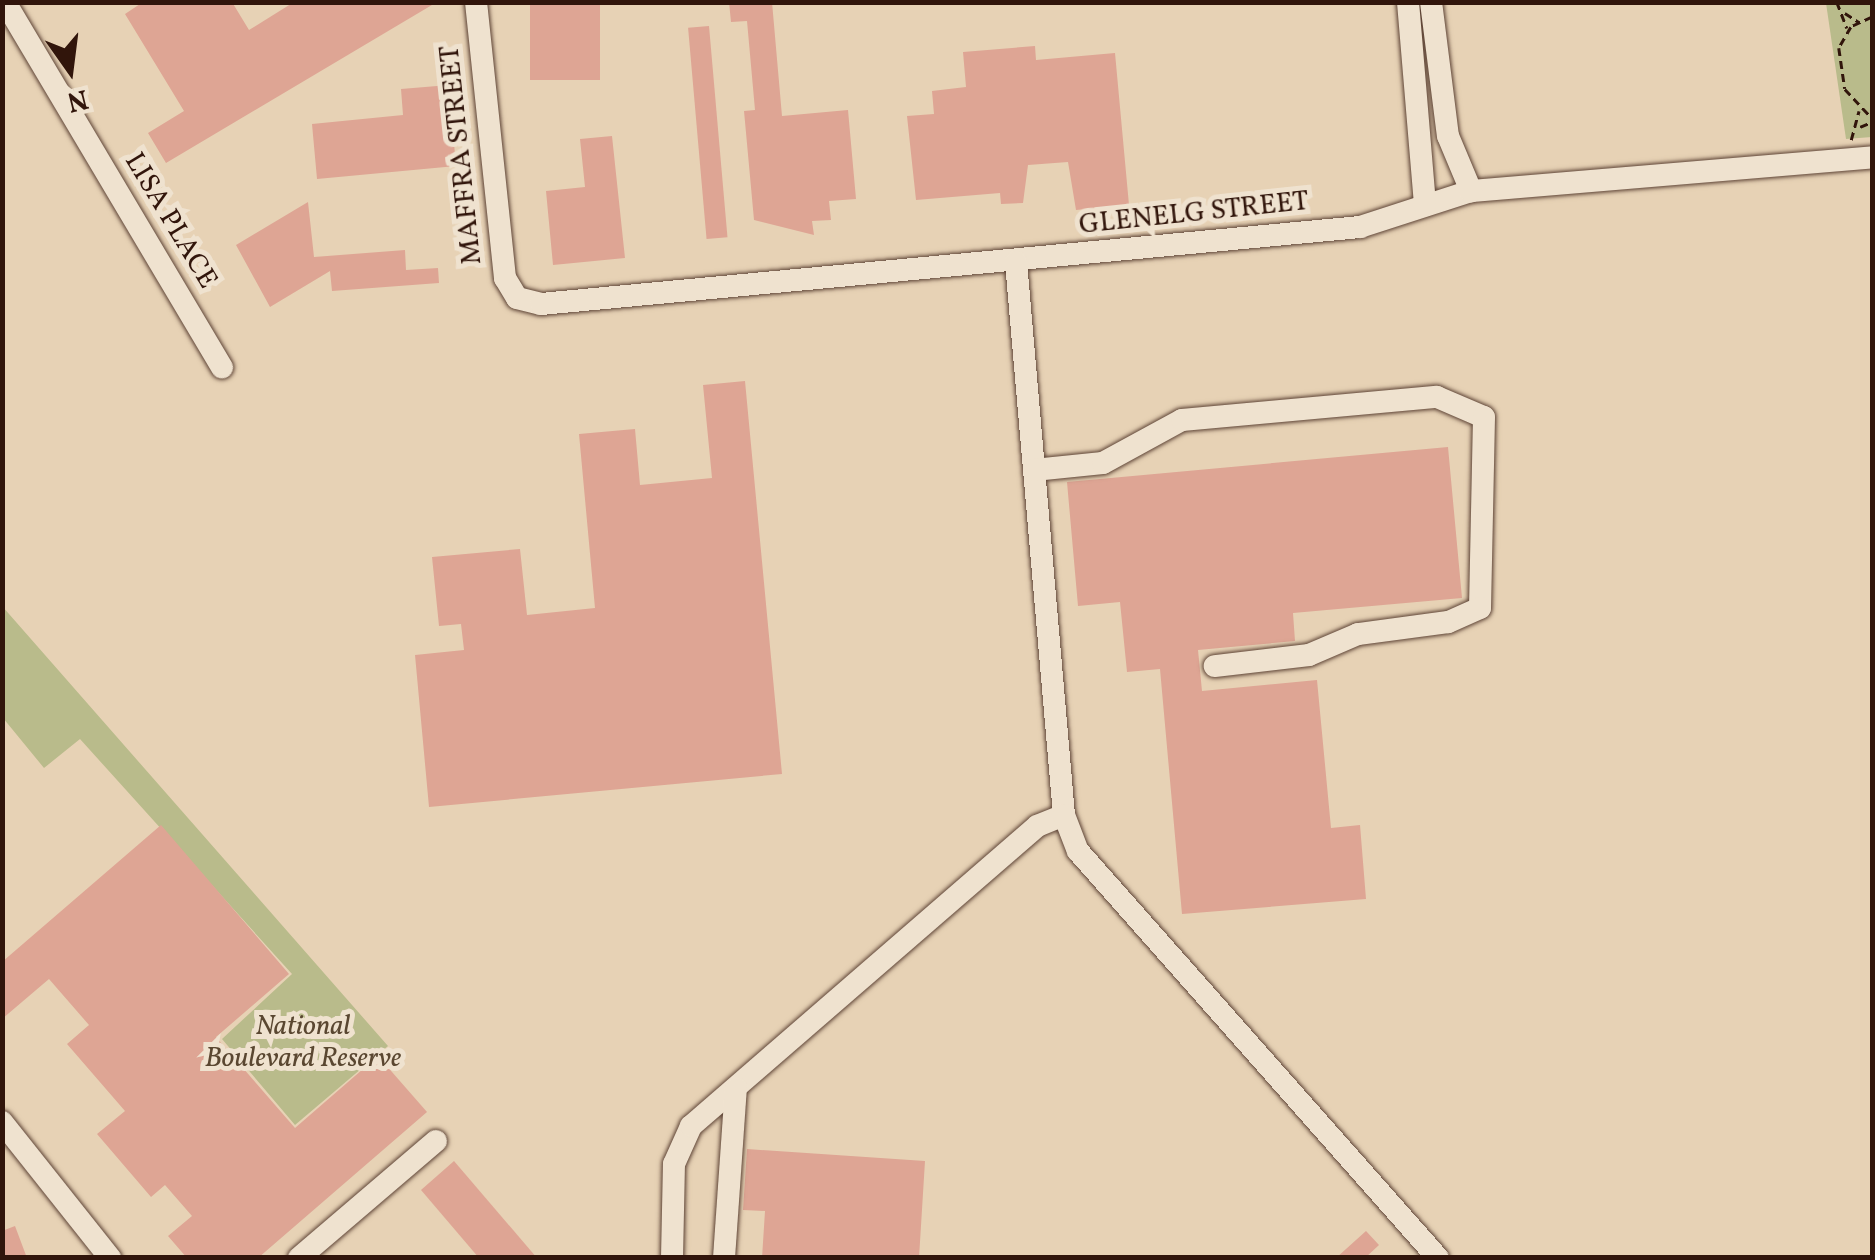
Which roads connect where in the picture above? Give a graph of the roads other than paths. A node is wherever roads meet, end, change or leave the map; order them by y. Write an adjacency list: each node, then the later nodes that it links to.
1 (4, 2): 10 (street, LISA PLACE)
2 (476, 2): 9 (street, MAFFRA STREET)
3 (1408, 2): 7 (street)
4 (1431, 2): 6 (street)
5 (1872, 157): 6 (street, GLENELG STREET)
6 (1471, 191): 7 (street, GLENELG STREET)
7 (1425, 206): 8 (street, GLENELG STREET)
8 (1016, 262): 9 (street, GLENELG STREET); 11 (street)
9 (517, 298)
10 (222, 367)
11 (1034, 470): 12 (street); 13 (street)
12 (1215, 666)
13 (1064, 815): 14 (street); 21 (street)
14 (736, 1088): 19 (street); 20 (street)
15 (2, 1122): 17 (street)
16 (436, 1141): 18 (street)
17 (110, 1258)
18 (299, 1258)
19 (672, 1258)
20 (724, 1258)
21 (1438, 1258)

